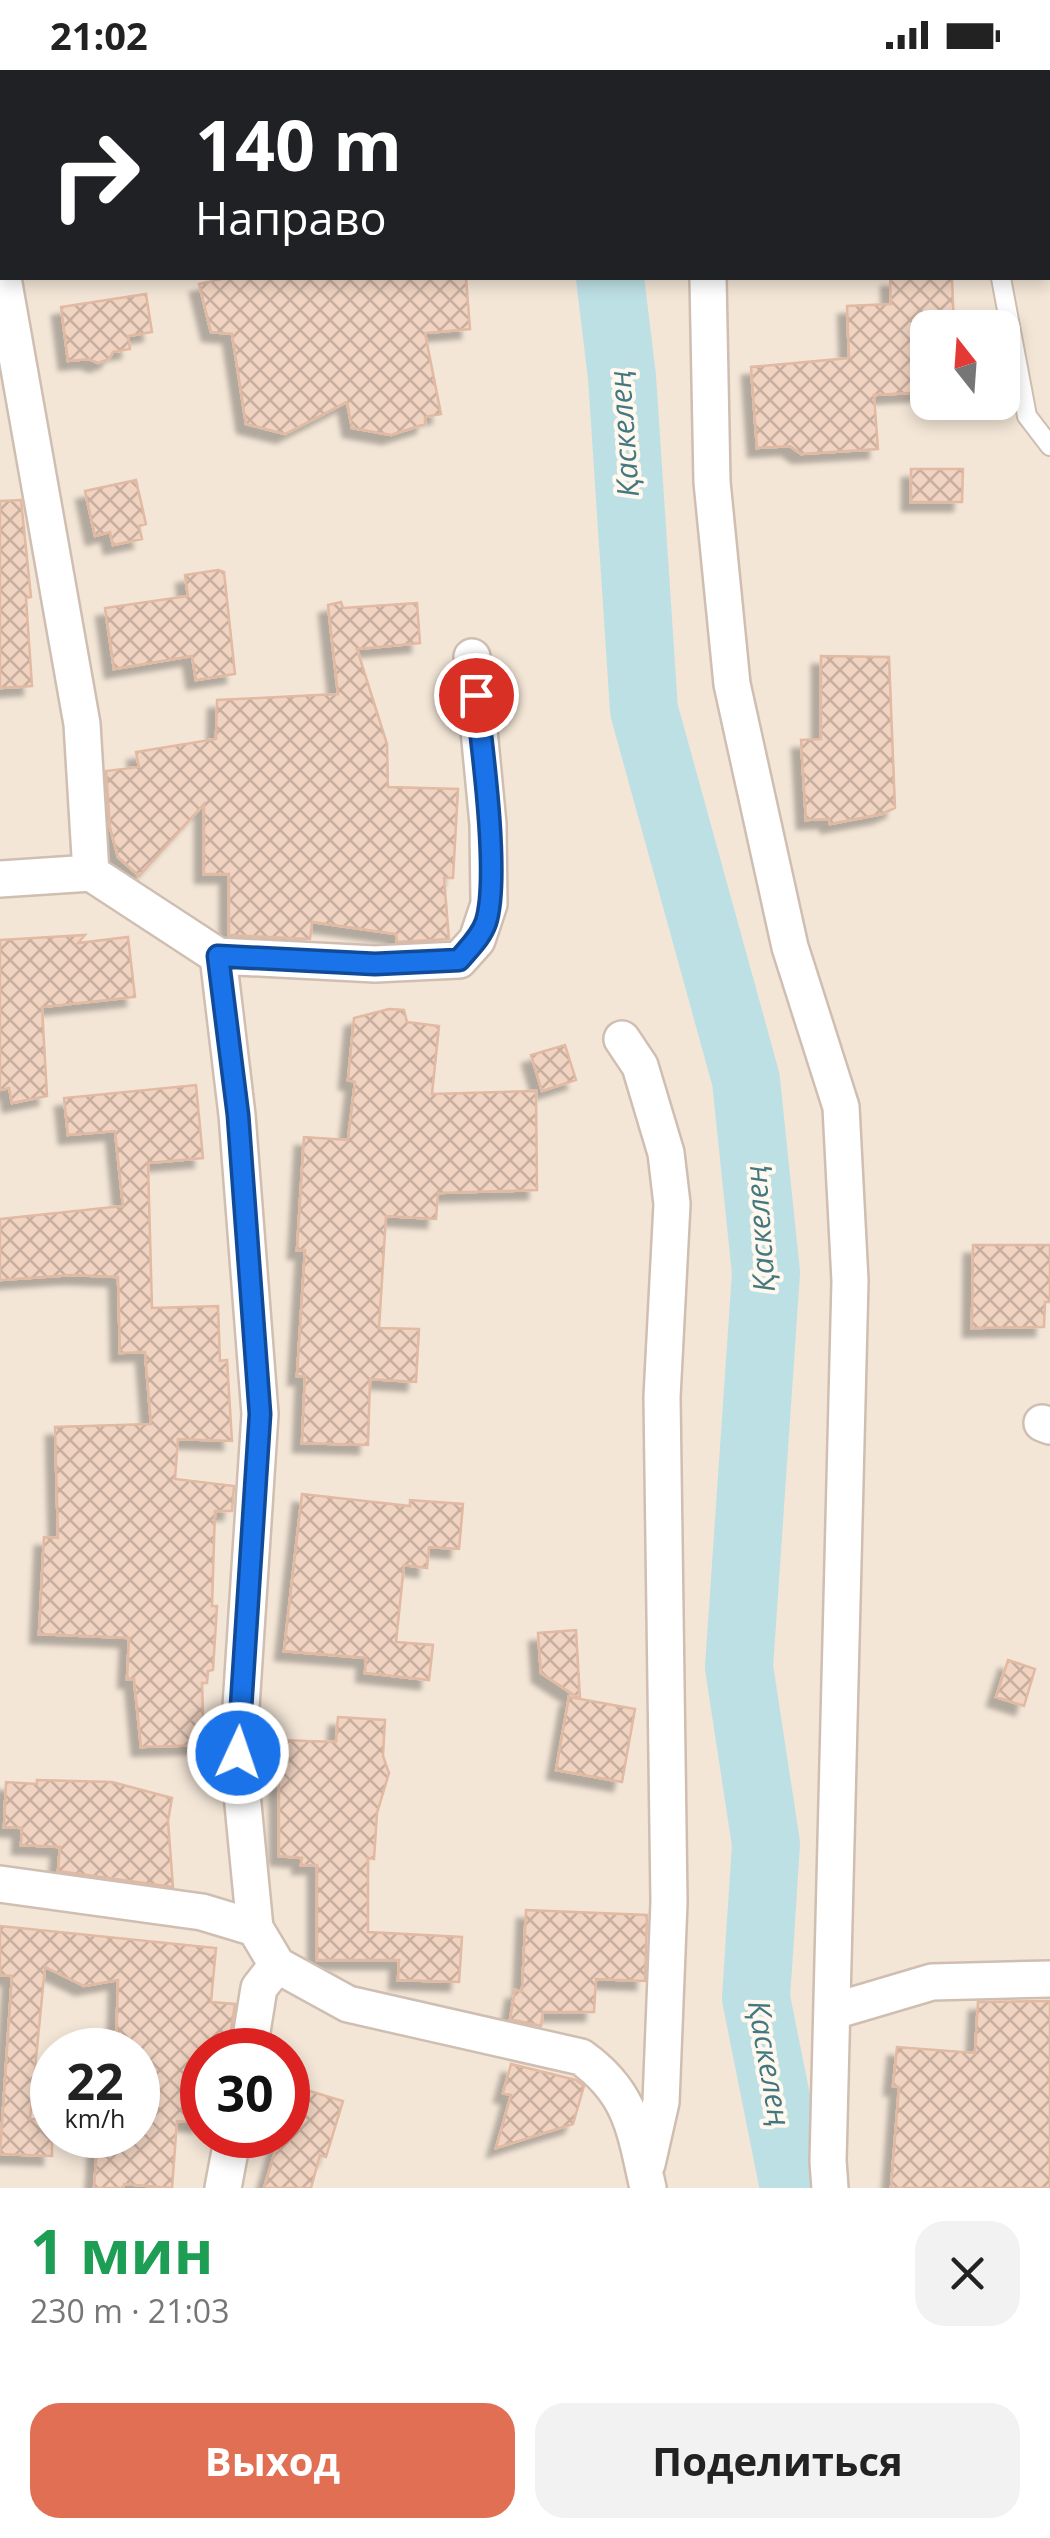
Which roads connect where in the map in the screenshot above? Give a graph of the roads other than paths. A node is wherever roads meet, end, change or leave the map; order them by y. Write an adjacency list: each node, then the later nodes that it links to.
1 (3, 280): 6 (street)
2 (708, 280): 14 (street)
3 (1001, 280): 4 (lane)
4 (1050, 446)
5 (472, 657): 8 (street)
6 (90, 873): 7 (street); 8 (street)
7 (0, 879)
8 (218, 956): 11 (street)
9 (622, 1040): 17 (street)
10 (0, 1884): 11 (street)
11 (255, 1928): 12 (street)
12 (278, 1965): 15 (street); 17 (street)
13 (1050, 1978): 14 (street)
14 (834, 2012): 19 (street)
15 (253, 2028)
16 (229, 2158): 18 (street)
17 (646, 2181)
18 (223, 2188)
19 (830, 2188)

